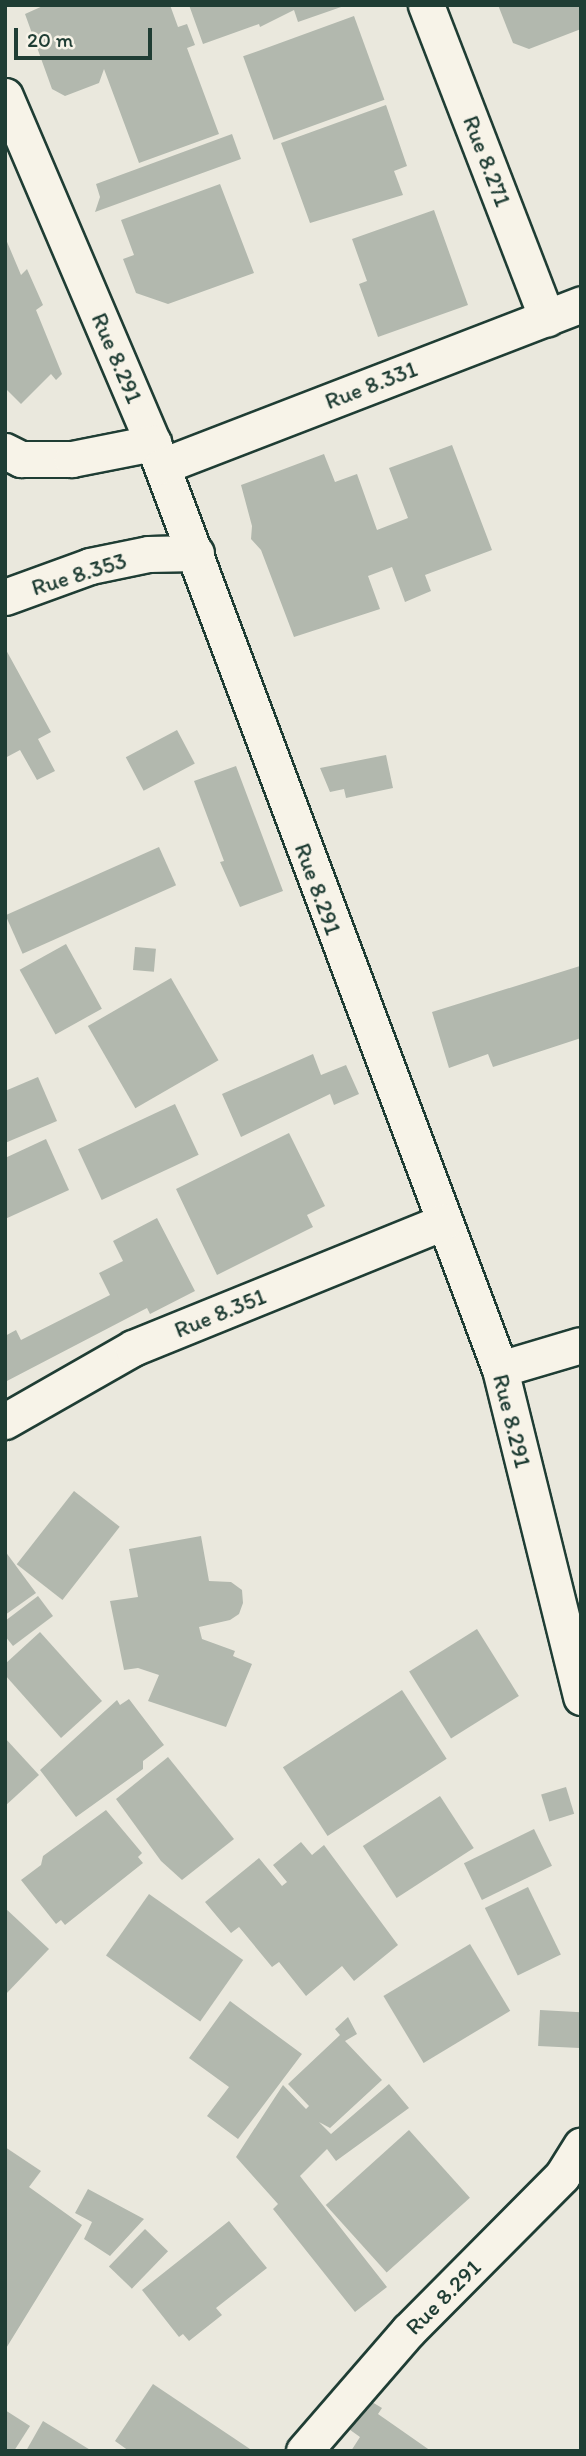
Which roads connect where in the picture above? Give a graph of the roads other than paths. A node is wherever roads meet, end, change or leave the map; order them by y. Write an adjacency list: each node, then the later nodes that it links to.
1 (426, 5): 4 (street, Rue 8.271)
2 (5, 96): 6 (street, Rue 8.291)
3 (581, 304): 4 (street, Rue 8.331)
4 (547, 317): 6 (street, Rue 8.331)
5 (5, 451): 6 (street, Rue 8.331)
6 (157, 455): 7 (street, Rue 8.291)
7 (195, 553): 8 (street, Rue 8.353); 9 (street, Rue 8.291)
8 (5, 597)
9 (444, 1222): 11 (street, Rue 8.291); 12 (street, Rue 8.351)
10 (581, 1345): 11 (street)
11 (500, 1370): 13 (street, Rue 8.291)
12 (5, 1421)
13 (581, 1697)
14 (581, 2145): 15 (street, Rue 8.291)
15 (304, 2451)

